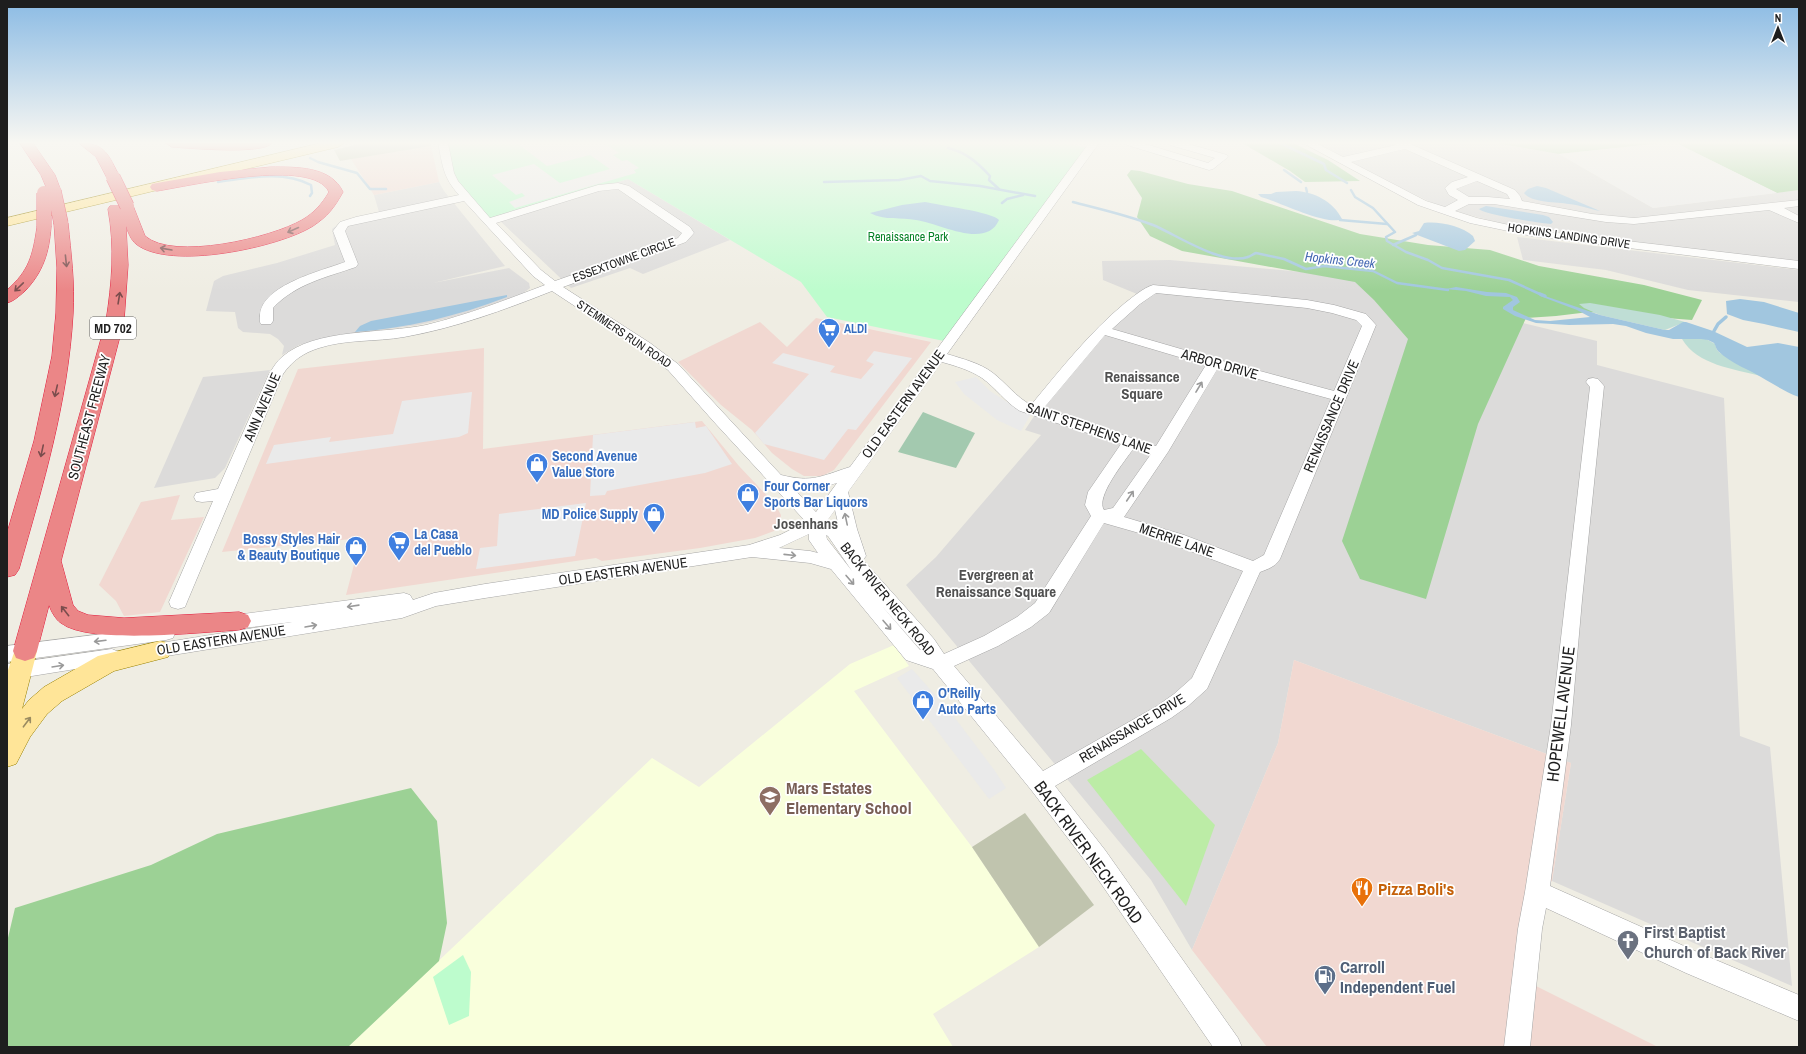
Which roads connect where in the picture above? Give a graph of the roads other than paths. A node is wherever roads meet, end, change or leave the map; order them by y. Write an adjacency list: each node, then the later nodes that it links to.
1 (49, 192): 27 (highway, one-way to 27, bridge); 50 (highway, one-way to 50, bridge)
2 (97, 192): 20 (main road)
3 (115, 192): 18 (highway, SOUTHEAST FREEWAY / MD 702)
4 (134, 192): 22 (main road)
5 (336, 192): 18 (highway, one-way to 18)
6 (462, 192): 13 (street, STEMMERS RUN ROAD)
7 (584, 192): 23 (street, ESSEXTOWNE CIRCLE)
8 (631, 192): 26 (street, ESSEXTOWNE CIRCLE)
9 (1058, 192): 30 (street, OLD EASTERN AVENUE)
10 (1400, 192): 19 (street, HOPKINS LANDING DRIVE)
11 (1453, 192): 14 (street)
12 (1511, 192): 16 (street)
13 (466, 197): 23 (street, STEMMERS RUN ROAD); 28 (street)
14 (1468, 201): 16 (street); 19 (street)
15 (1799, 202): 17 (street)
16 (1517, 203): 17 (street)
17 (1771, 206): 21 (street)
18 (121, 208): 47 (highway, SOUTHEAST FREEWAY / MD 702, one-way to 18)
19 (1449, 210): 24 (street, HOPKINS LANDING DRIVE); 25 (street, HOPKINS LANDING DRIVE)
20 (7, 213)
21 (1799, 220)
22 (7, 222)
23 (488, 222): 26 (street, STEMMERS RUN ROAD)
24 (1799, 258)
25 (1799, 265)
26 (553, 286): 38 (street, STEMMERS RUN ROAD); 40 (street, ANN AVENUE)
27 (7, 298)
28 (266, 321)
29 (1102, 330): 31 (street, ARBOR DRIVE); 33 (street, RENAISSANCE DRIVE); 34 (street, RENAISSANCE DRIVE)
30 (938, 356): 34 (street, SAINT STEPHENS LANE); 37 (street, OLD EASTERN AVENUE)
31 (1214, 363): 33 (street, ARBOR DRIVE); 36 (street, one-way to 31)
32 (1593, 382): 61 (street, HOPEWELL AVENUE)
33 (1338, 396): 49 (street, RENAISSANCE DRIVE)
34 (1034, 411): 35 (street, SAINT STEPHENS LANE)
35 (1130, 442): 36 (street, SAINT STEPHENS LANE); 43 (street)
36 (1160, 452): 43 (street, one-way to 36)
37 (856, 470): 38 (street); 39 (street, OLD EASTERN AVENUE)
38 (776, 479): 42 (street, STEMMERS RUN ROAD)
39 (840, 492): 44 (street, OLD EASTERN AVENUE); 51 (street, one-way to 39)
40 (224, 494): 41 (street); 53 (street, ANN AVENUE)
41 (202, 497)
42 (799, 503): 44 (street, STEMMERS RUN ROAD); 45 (street)
43 (1100, 516): 49 (street, MERRIE LANE); 57 (street)
44 (817, 523): 45 (street, OLD EASTERN AVENUE); 48 (street, BACK RIVER NECK ROAD); 51 (street, BACK RIVER NECK ROAD)
45 (778, 543): 46 (street, OLD EASTERN AVENUE)
46 (751, 551): 48 (street, one-way to 48); 52 (street, OLD EASTERN AVENUE)
47 (49, 559): 54 (highway, one-way to 47); 56 (highway, SOUTHEAST FREEWAY / MD 702)
48 (837, 565): 57 (street, BACK RIVER NECK ROAD, one-way to 57)
49 (1253, 568): 60 (street, RENAISSANCE DRIVE)
50 (7, 569)
51 (861, 570): 57 (street, BACK RIVER NECK ROAD)
52 (434, 600): 54 (street, OLD EASTERN AVENUE, one-way to 54); 55 (street, OLD EASTERN AVENUE, one-way to 52)
53 (178, 602)
54 (239, 621): 56 (street, OLD EASTERN AVENUE, one-way to 56)
55 (160, 650): 56 (street, OLD EASTERN AVENUE, one-way to 55); 59 (main road, one-way to 55)
56 (15, 662): 58 (main road, MD 702)
57 (940, 664): 60 (street, BACK RIVER NECK ROAD)
58 (7, 718)
59 (7, 756)
60 (1040, 784): 63 (street, BACK RIVER NECK ROAD)
61 (1537, 892): 62 (street); 64 (street, HOPEWELL AVENUE)
62 (1799, 1008)
63 (1229, 1047)
64 (1517, 1047)

